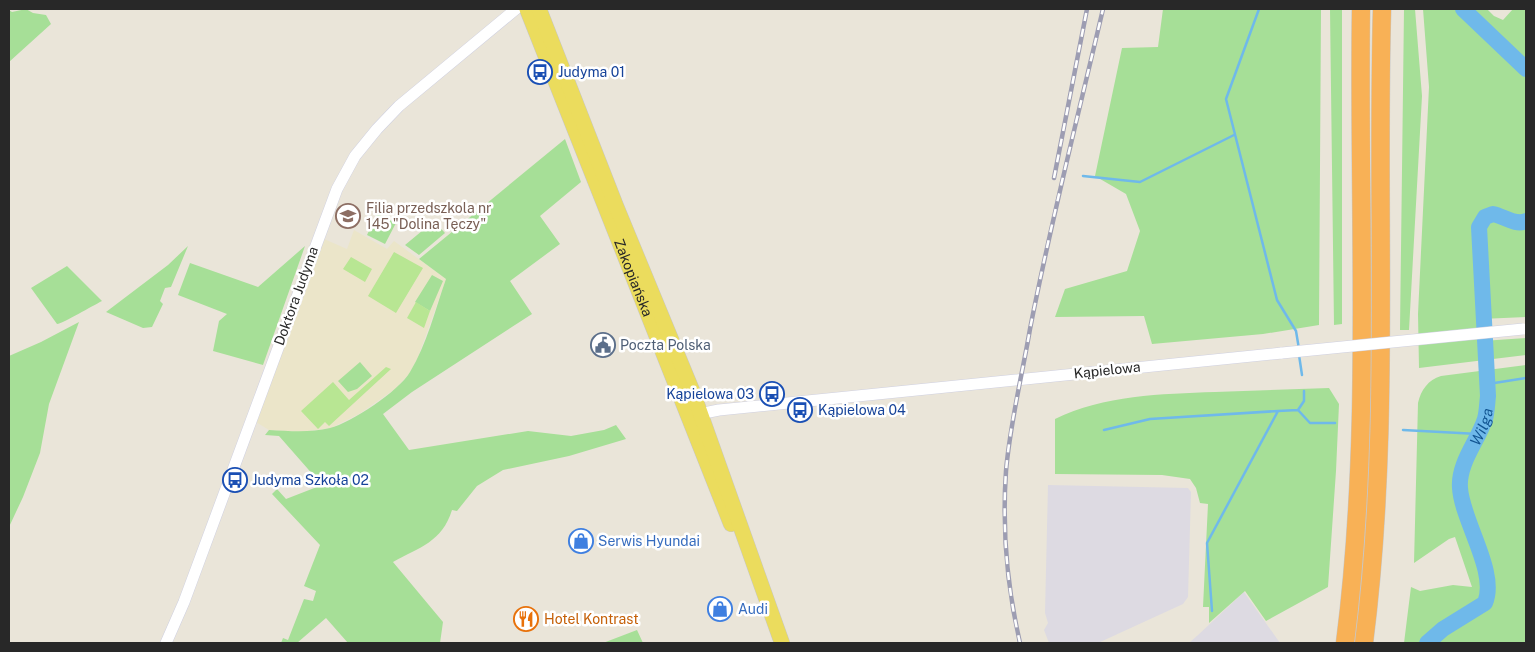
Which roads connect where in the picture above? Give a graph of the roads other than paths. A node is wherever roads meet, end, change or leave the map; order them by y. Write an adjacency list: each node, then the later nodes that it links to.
1 (516, 9): 8 (street, Doktora Judyma)
2 (527, 9): 7 (main road, Zakopiańska)
3 (539, 9): 7 (main road, Zakopiańska)
4 (1361, 9): 10 (highway)
5 (1382, 9): 11 (highway)
6 (1525, 329): 7 (street, Kąpielowa, bridge)
7 (694, 416): 9 (main road, Zakopiańska)
8 (166, 643)
9 (782, 643)
10 (1345, 643)
11 (1364, 643)

